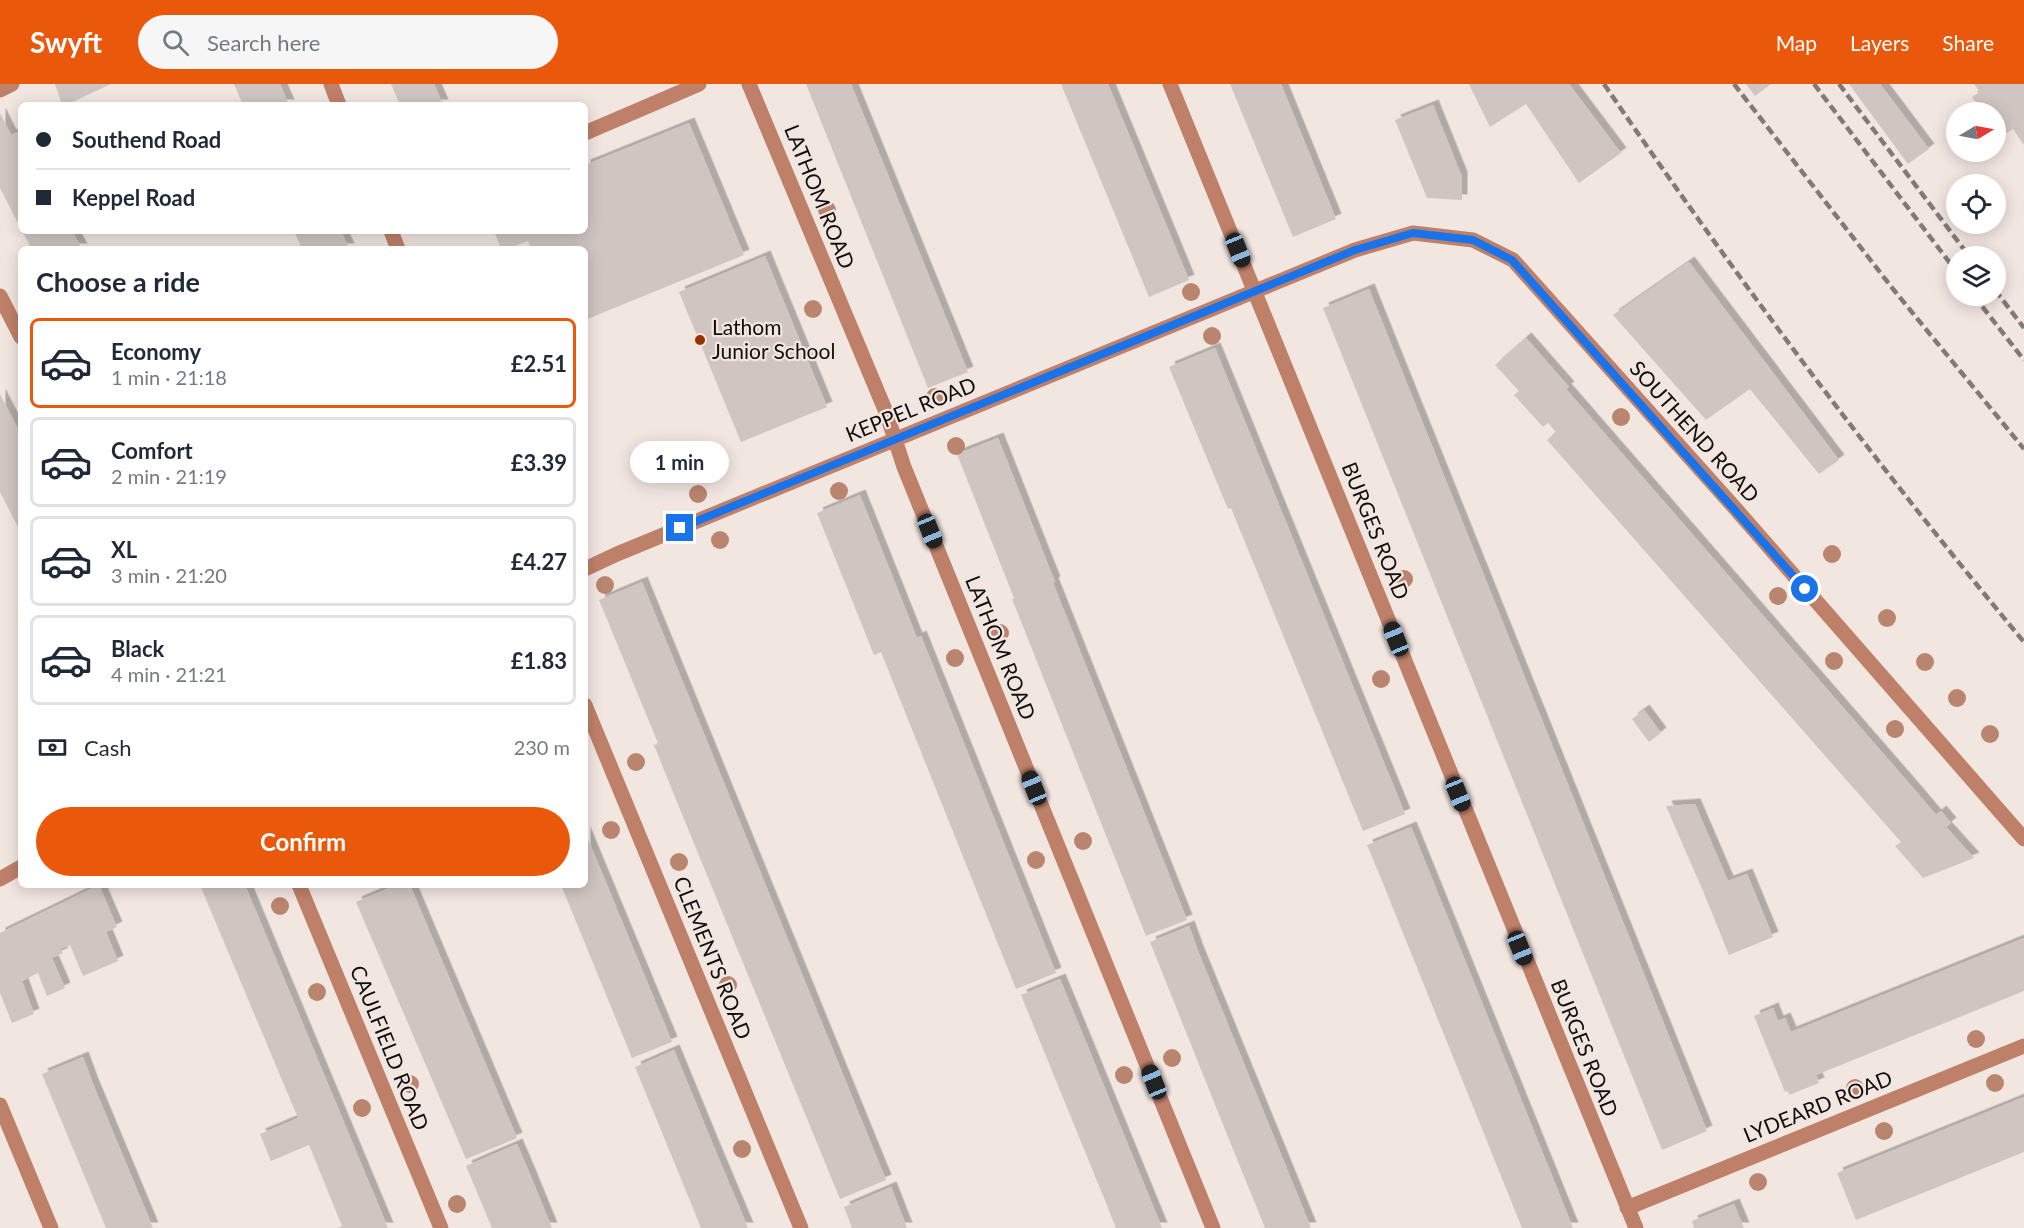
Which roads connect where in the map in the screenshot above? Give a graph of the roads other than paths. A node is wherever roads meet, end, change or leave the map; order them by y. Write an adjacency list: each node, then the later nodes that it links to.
1 (12, 84): 6 (street)
2 (331, 84): 7 (street)
3 (699, 84): 8 (street)
4 (749, 84): 12 (street, LATHOM ROAD)
5 (1170, 84): 9 (street, BURGES ROAD)
6 (0, 90)
7 (338, 102)
8 (588, 132)
9 (1254, 291): 12 (street, KEPPEL ROAD); 15 (street, SOUTHEND ROAD); 21 (street, BURGES ROAD)
10 (0, 296): 11 (street)
11 (18, 332)
12 (895, 440): 13 (street, KEPPEL ROAD); 25 (street, LATHOM ROAD)
13 (588, 568)
14 (588, 712): 24 (street, CLEMENTS ROAD)
15 (2024, 840)
16 (18, 869): 17 (street)
17 (0, 879)
18 (300, 888): 23 (street, CAULFIELD ROAD)
19 (2024, 1046): 21 (street, LYDEARD ROAD)
20 (0, 1106): 22 (street)
21 (1627, 1208): 26 (street, BURGES ROAD)
22 (51, 1228)
23 (441, 1228)
24 (801, 1228)
25 (1213, 1228)
26 (1635, 1228)

